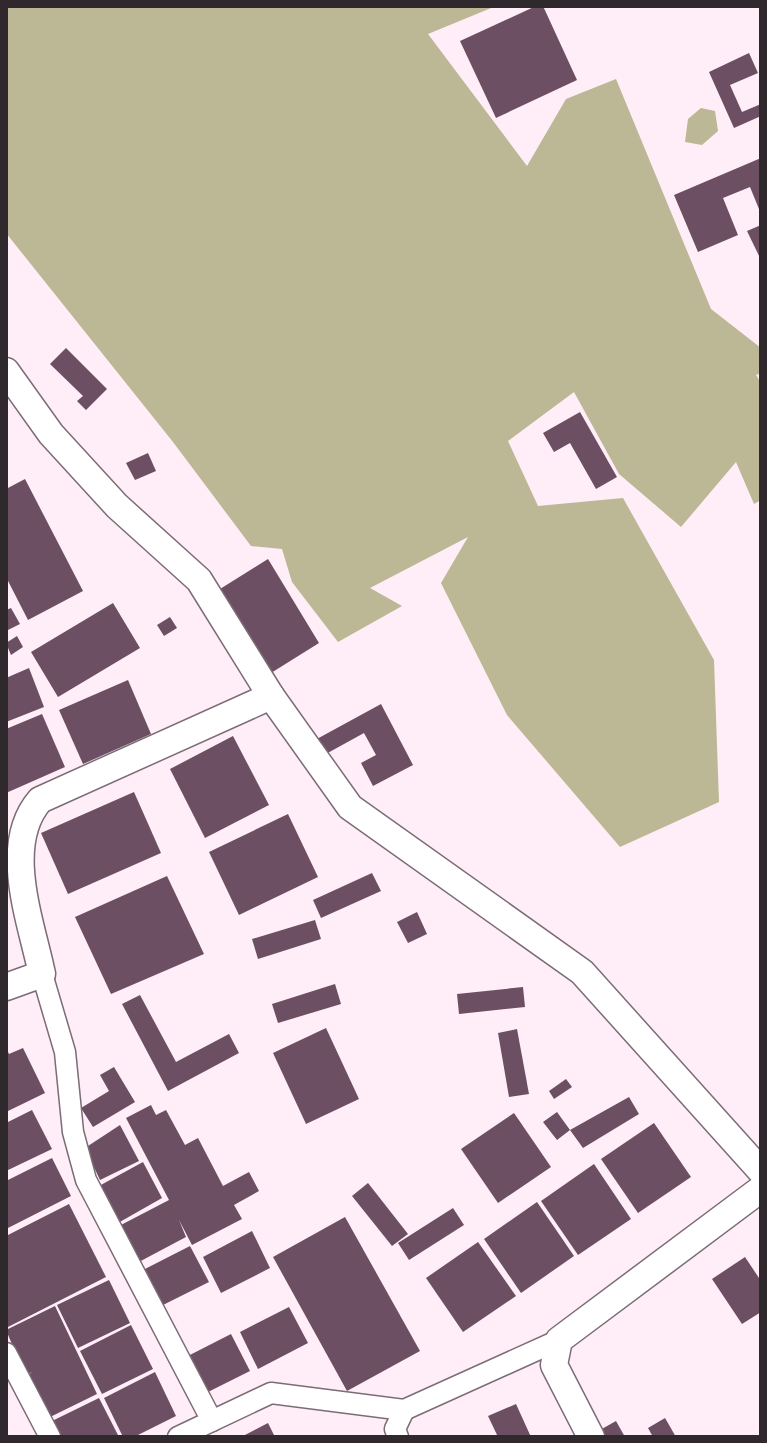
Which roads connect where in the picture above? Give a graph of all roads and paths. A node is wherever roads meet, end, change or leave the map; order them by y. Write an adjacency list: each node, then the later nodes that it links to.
1 (6, 371): 2 (street)
2 (271, 696): 3 (street); 5 (street)
3 (42, 974): 4 (street); 10 (street)
4 (6, 987)
5 (761, 1171)
6 (761, 1189): 7 (street)
7 (559, 1340): 9 (street); 14 (street)
8 (6, 1353): 11 (street)
9 (404, 1410): 10 (street); 13 (street)
10 (212, 1421): 12 (street)
11 (50, 1437)
12 (178, 1437)
13 (398, 1437)
14 (591, 1437)

